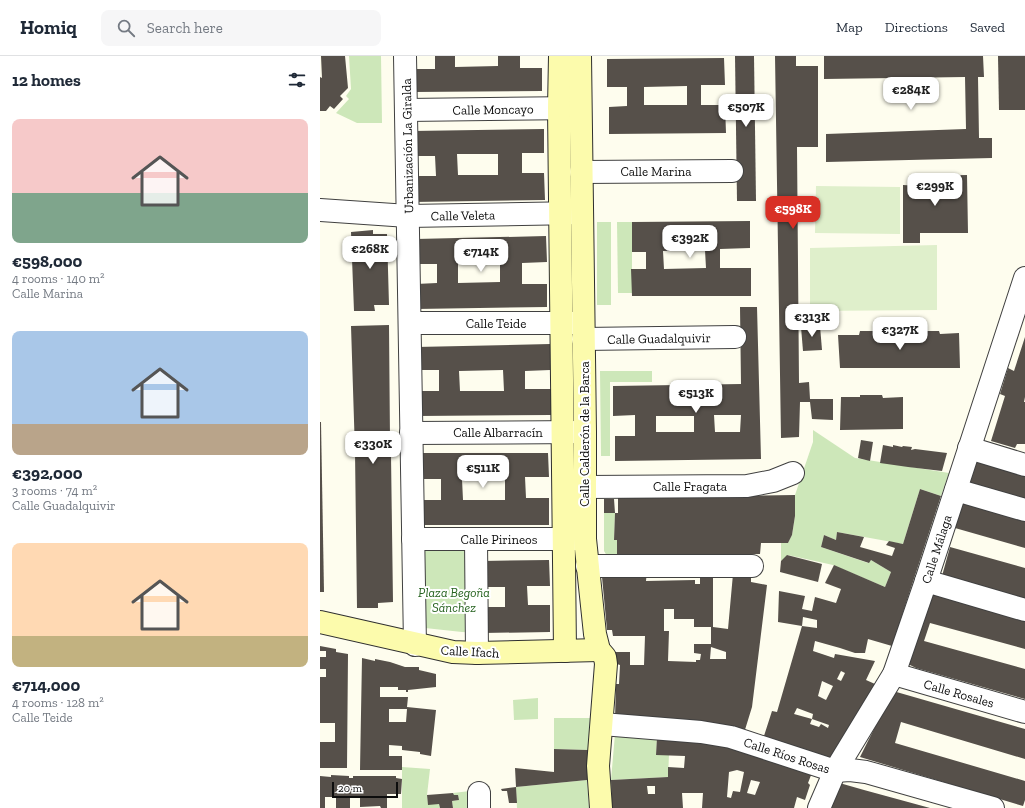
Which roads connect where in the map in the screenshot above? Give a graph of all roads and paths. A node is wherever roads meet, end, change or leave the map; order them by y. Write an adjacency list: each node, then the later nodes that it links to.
1 (405, 56): 5 (street, Urbanización La Giralda)
2 (560, 56): 4 (main road, Calle Calderón de la Barca)
3 (580, 56): 4 (main road, Calle Calderón de la Barca)
4 (570, 108): 5 (street, Calle Moncayo); 7 (main road, Calle Calderón de la Barca); 9 (main road, Calle Calderón de la Barca)
5 (406, 110): 11 (street, Urbanización La Giralda)
6 (732, 171): 7 (street, Calle Marina)
7 (581, 172): 10 (main road, Calle Calderón de la Barca)
8 (320, 210): 11 (street, Calle Veleta)
9 (560, 213): 10 (street, Calle Veleta); 11 (street, Calle Veleta); 14 (main road, Calle Calderón de la Barca)
10 (582, 213): 15 (main road, Calle Calderón de la Barca)
11 (408, 216): 13 (street, Urbanización La Giralda)
12 (1025, 278): 20 (street, Calle Málaga)
13 (410, 323): 14 (street, Calle Teide); 17 (street, Urbanización La Giralda)
14 (561, 323): 15 (street, Calle Teide); 18 (main road, Calle Calderón de la Barca)
15 (583, 331): 16 (street, Calle Guadalquivir); 19 (main road, Calle Calderón de la Barca)
16 (735, 337)
17 (412, 432): 18 (street, Calle Albarracín); 26 (street, Urbanización La Giralda)
18 (563, 432): 19 (street, Calle Albarracín); 28 (main road, Calle Calderón de la Barca)
19 (585, 432): 23 (main road, Calle Calderón de la Barca)
20 (969, 448): 21 (street); 24 (street, Calle Málaga)
21 (1025, 464)
22 (793, 473): 23 (street, Calle Fragata)
23 (585, 487): 28 (main road, Calle Calderón de la Barca)
24 (956, 490): 25 (street); 31 (street, Calle Málaga)
25 (1025, 510)
26 (413, 539): 27 (street, Calle Pirineos); 34 (street, Urbanización La Giralda)
27 (476, 539): 28 (street, Calle Pirineos); 37 (street)
28 (574, 539): 29 (main road, Calle Calderón de la Barca); 36 (main road, Calle Calderón de la Barca)
29 (587, 566): 30 (street); 35 (main road, Calle Calderón de la Barca)
30 (752, 566)
31 (926, 581): 32 (street); 38 (street, Calle Málaga)
32 (1025, 610)
33 (320, 622): 34 (main road, Calle Ifach)
34 (415, 645): 37 (main road, Calle Ifach)
35 (600, 650): 36 (main road, Calle Ifach); 40 (main road, Calle Calderón de la Barca)
36 (565, 651): 37 (main road, Calle Ifach)
37 (477, 653)
38 (894, 674): 39 (street, Calle Rosales); 41 (street, Calle Málaga)
39 (1025, 712)
40 (602, 724): 41 (street, Calle Ríos Rosas); 42 (main road, Calle Calderón de la Barca)
41 (835, 771): 43 (street, Calle Málaga); 44 (street, Calle Ríos Rosas)
42 (601, 808)
43 (819, 808)
44 (993, 808)

